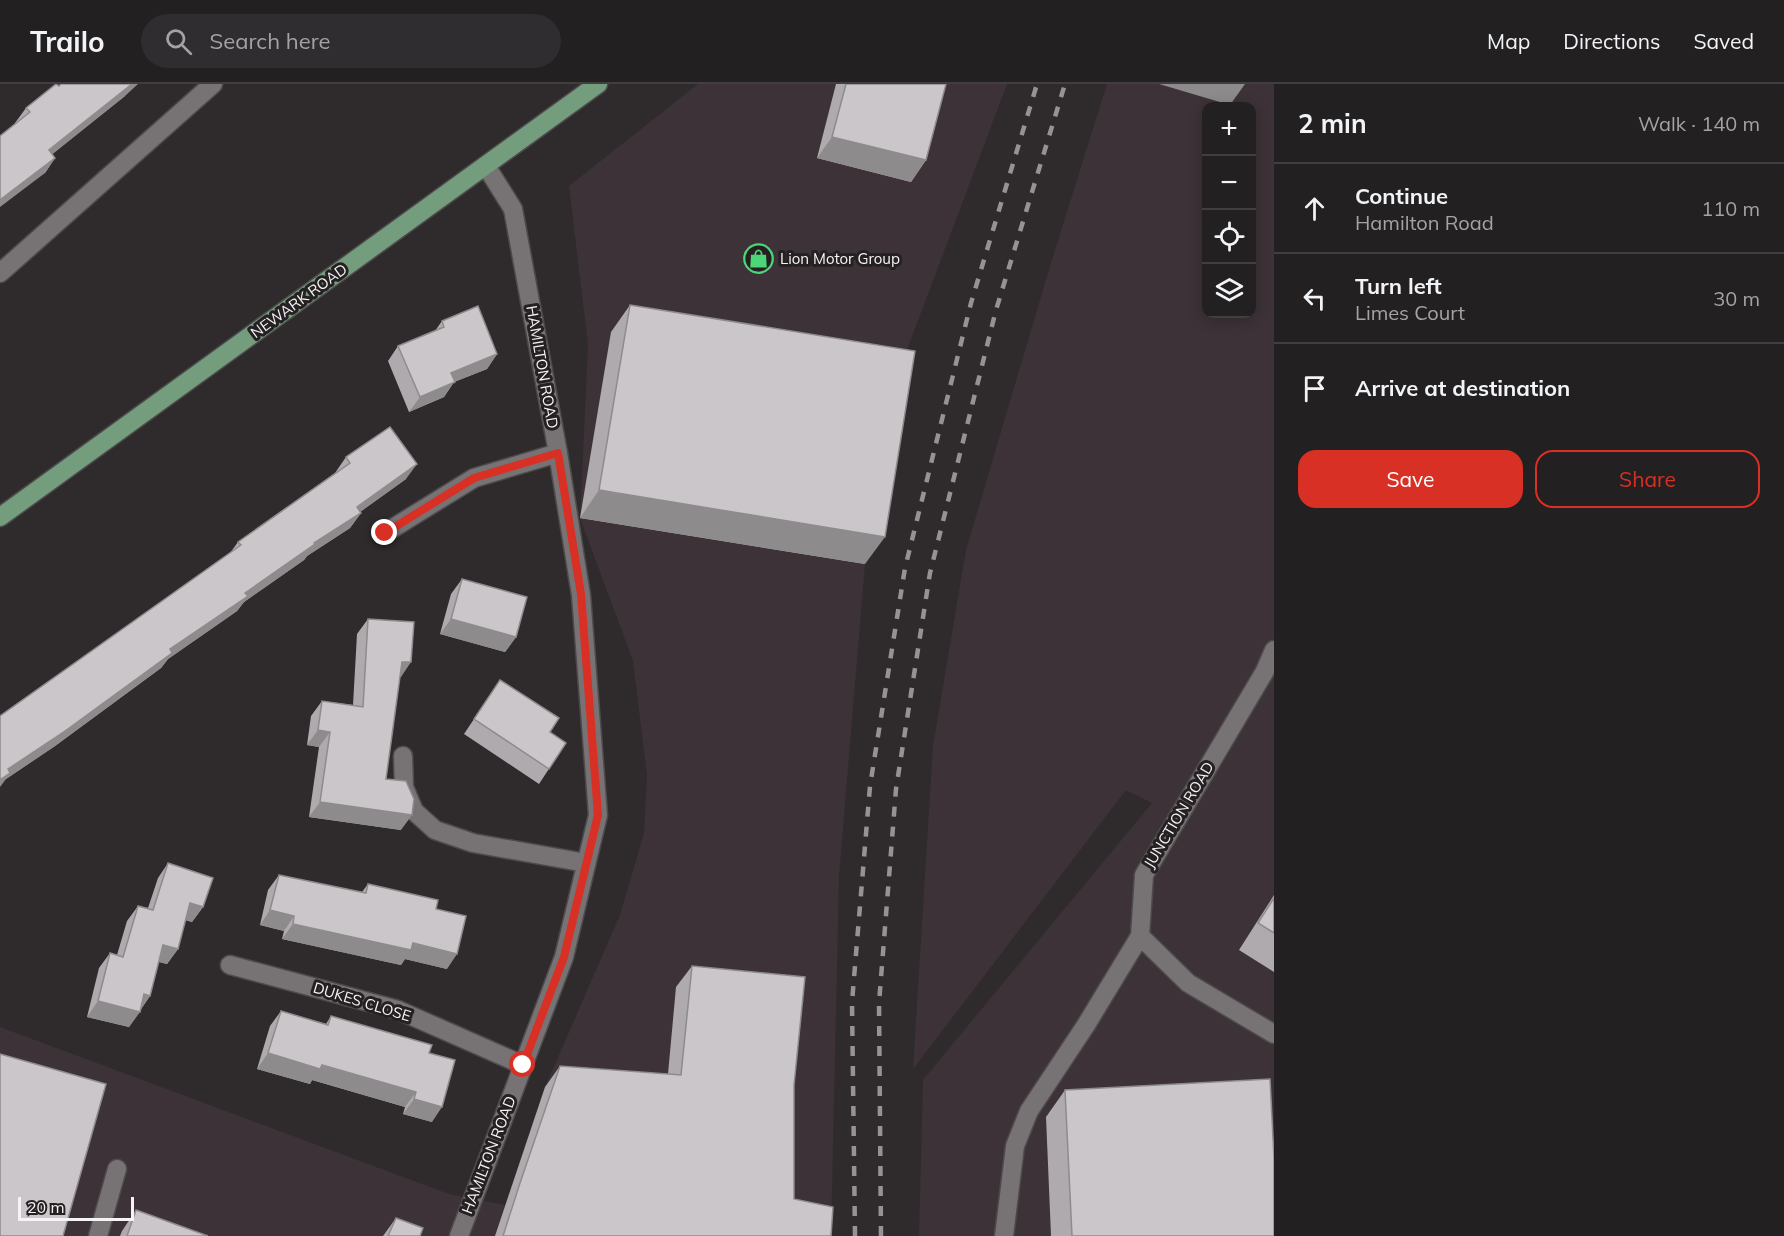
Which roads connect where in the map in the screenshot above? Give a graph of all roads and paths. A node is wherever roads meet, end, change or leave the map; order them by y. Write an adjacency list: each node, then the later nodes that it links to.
1 (213, 84): 4 (street)
2 (598, 84): 3 (main road, NEWARK ROAD)
3 (486, 166): 5 (street, HAMILTON ROAD); 6 (main road, NEWARK ROAD)
4 (0, 273)
5 (558, 453): 7 (street); 11 (street, HAMILTON ROAD)
6 (0, 518)
7 (385, 533)
8 (1274, 650): 9 (street, JUNCTION ROAD)
9 (1269, 674): 12 (street, JUNCTION ROAD)
10 (403, 756): 11 (street)
11 (586, 863): 15 (street, HAMILTON ROAD)
12 (1140, 936): 14 (street); 19 (street)
13 (230, 965): 15 (street, DUKES CLOSE)
14 (1274, 1034)
15 (523, 1065): 18 (street, HAMILTON ROAD)
16 (117, 1169): 17 (street)
17 (98, 1236)
18 (459, 1236)
19 (1004, 1236)

